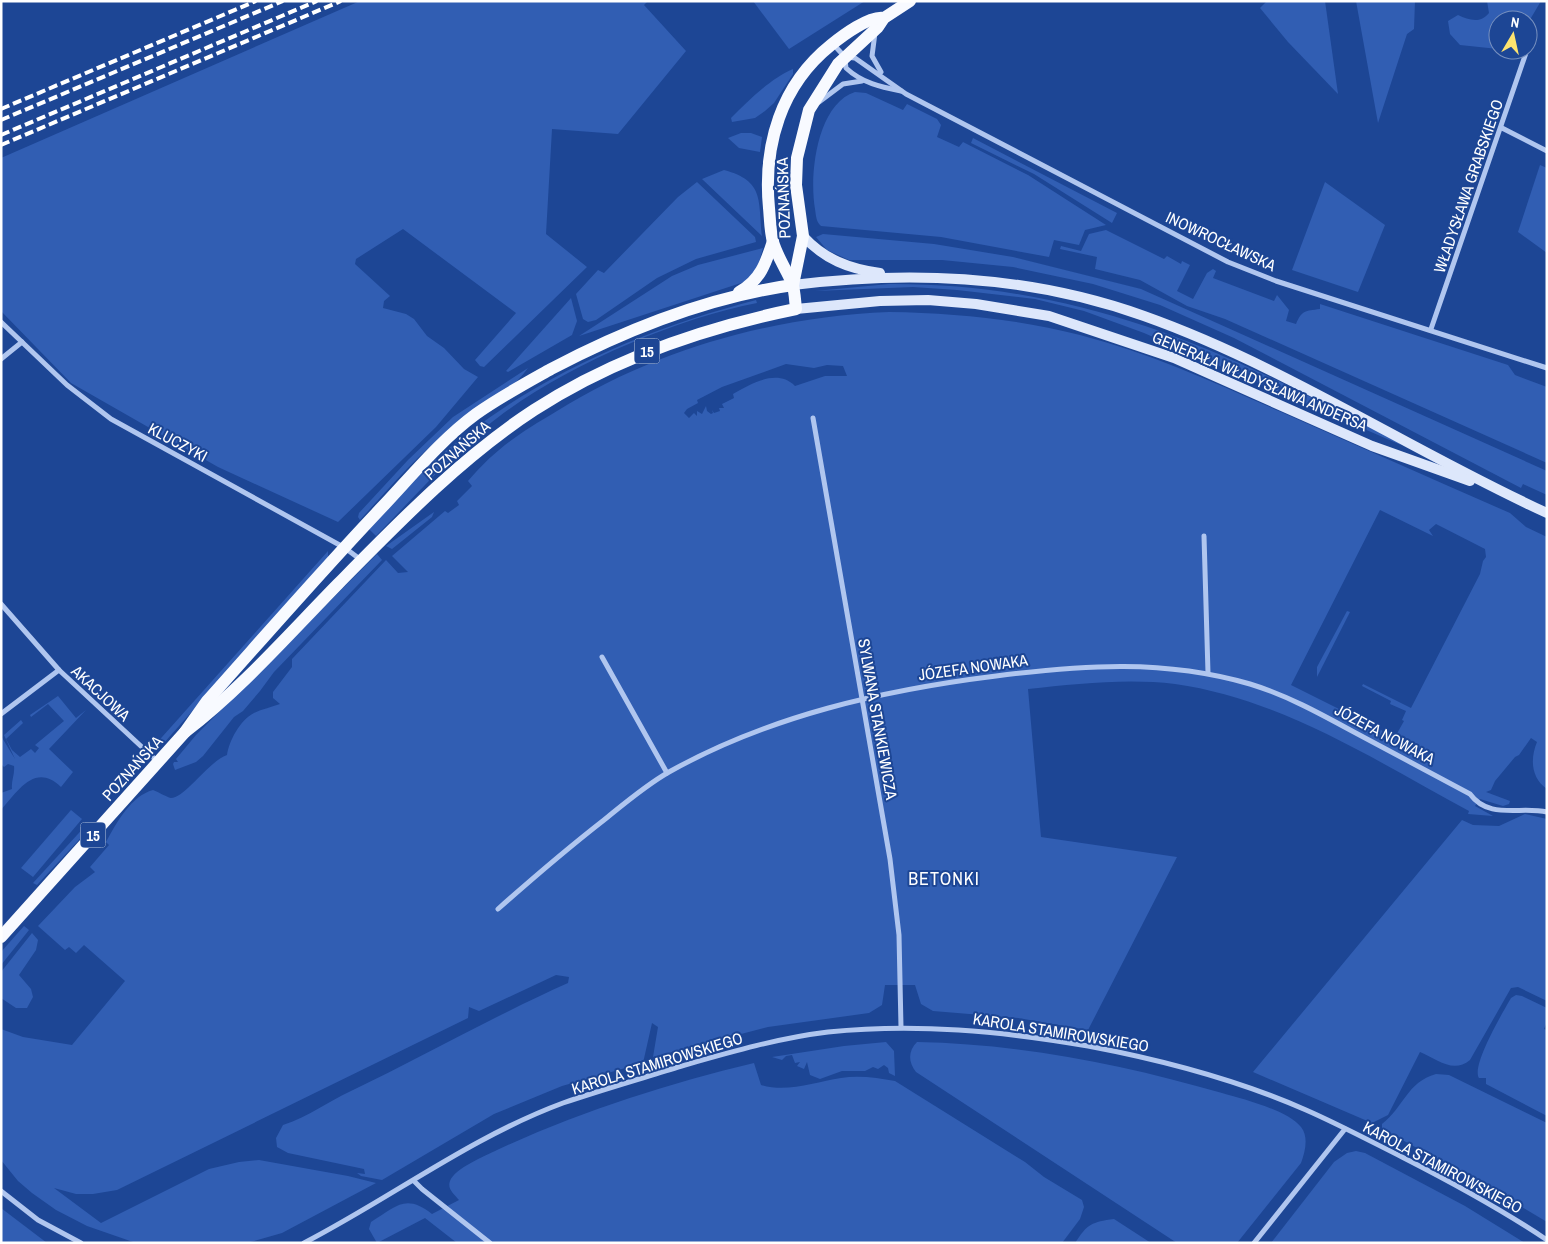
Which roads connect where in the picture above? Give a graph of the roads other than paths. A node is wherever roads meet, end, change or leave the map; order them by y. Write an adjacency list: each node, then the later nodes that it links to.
1 (910, 1): 2 (main road, POZNAŃSKA / 15)
2 (881, 22): 3 (main road, POZNAŃSKA / 15); 4 (main road, POZNAŃSKA / 15); 6 (street)
3 (832, 44): 4 (street); 13 (main road, POZNAŃSKA / 15)
4 (845, 57): 6 (street); 7 (street); 9 (main road, POZNAŃSKA / 15)
5 (1524, 60): 10 (street, WŁADYSŁAWA GRABSKIEGO)
6 (886, 78): 8 (street)
7 (869, 82): 8 (street); 9 (street)
8 (903, 92): 19 (street, INOWROCŁAWSKA)
9 (809, 110): 12 (main road, POZNAŃSKA / 15)
10 (1502, 128): 11 (street); 19 (street, WŁADYSŁAWA GRABSKIEGO)
11 (1547, 151)
12 (803, 236): 14 (main road, GENERAŁA WŁADYSŁAWA ANDERSA); 15 (main road, POZNAŃSKA / 15)
13 (773, 241): 15 (main road, POZNAŃSKA / 15); 16 (main road, POZNAŃSKA / 15)
14 (900, 276): 15 (main road, GENERAŁA WŁADYSŁAWA ANDERSA); 24 (main road, GENERAŁA WŁADYSŁAWA ANDERSA)
15 (793, 285): 16 (main road, POZNAŃSKA / 15); 17 (main road, POZNAŃSKA / 15)
16 (731, 297): 27 (main road, POZNAŃSKA / 15)
17 (796, 309): 24 (main road, GENERAŁA WŁADYSŁAWA ANDERSA); 28 (main road, POZNAŃSKA / 15)
18 (1, 322): 20 (street, KLUCZYKI)
19 (1432, 329): 22 (street, INOWROCŁAWSKA)
20 (22, 342): 21 (street); 27 (street, KLUCZYKI)
21 (1, 359)
22 (1547, 368)
23 (813, 418): 33 (street, SYLWANA STANKIEWICZA)
24 (1501, 493): 25 (main road, GENERAŁA WŁADYSŁAWA ANDERSA)
25 (1547, 514)
26 (1204, 536): 32 (street)
27 (345, 548): 28 (street, KLUCZYKI); 35 (main road, POZNAŃSKA / 15)
28 (361, 560): 35 (main road, POZNAŃSKA / 15)
29 (1, 604): 31 (street)
30 (602, 657): 37 (street)
31 (59, 670): 34 (street, AKACJOWA); 36 (street, AKACJOWA)
32 (1208, 673): 33 (street, JÓZEFA NOWAKA); 38 (street, JÓZEFA NOWAKA)
33 (862, 698): 37 (street, JÓZEFA NOWAKA); 41 (street, SYLWANA STANKIEWICZA)
34 (1, 714)
35 (185, 732): 36 (main road, POZNAŃSKA / 15)
36 (159, 762): 40 (main road, POZNAŃSKA / 15)
37 (667, 774): 39 (street, JÓZEFA NOWAKA)
38 (1547, 812)
39 (498, 909)
40 (1, 937)
41 (901, 1027): 42 (street, KAROLA STAMIROWSKIEGO); 43 (street, KAROLA STAMIROWSKIEGO)
42 (1345, 1128): 45 (street, KAROLA STAMIROWSKIEGO); 49 (street)
43 (414, 1180): 47 (street, KAROLA STAMIROWSKIEGO); 48 (street)
44 (1, 1191): 46 (street)
45 (1547, 1240)
46 (81, 1243)
47 (304, 1243)
48 (490, 1243)
49 (1254, 1243)

